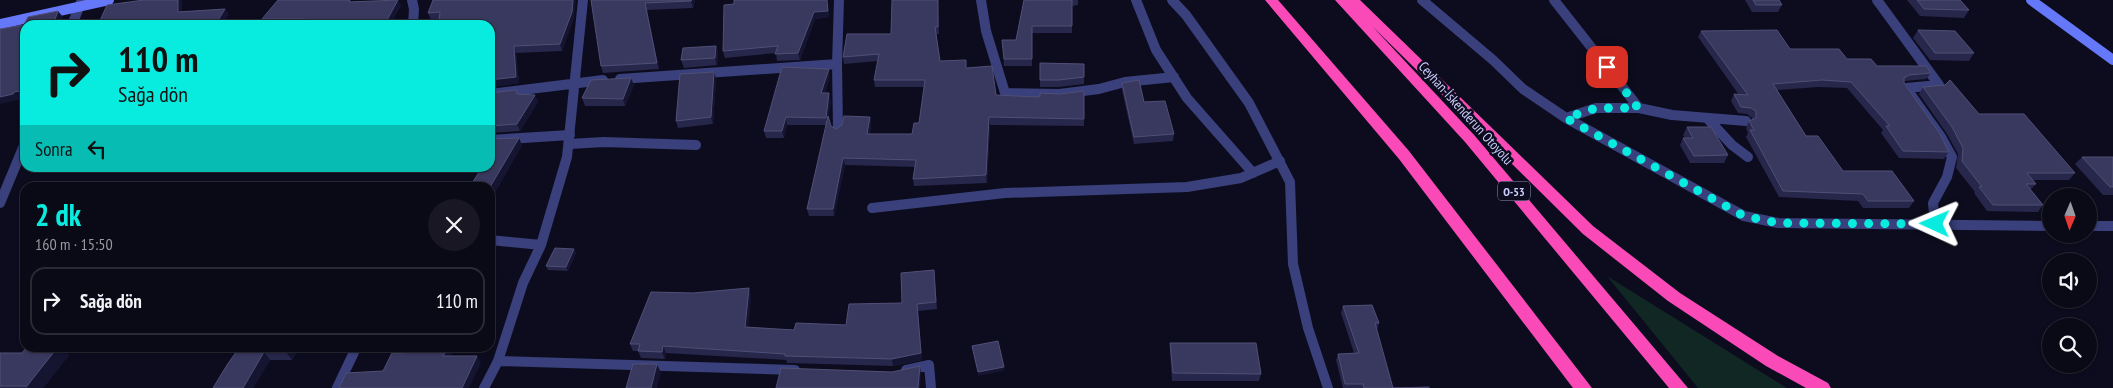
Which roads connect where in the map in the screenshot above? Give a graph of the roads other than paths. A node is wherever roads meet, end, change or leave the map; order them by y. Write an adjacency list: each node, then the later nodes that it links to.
1 (109, 0): 15 (street)
2 (412, 0): 17 (street)
3 (583, 0): 22 (street)
4 (839, 0): 20 (street)
5 (981, 0): 21 (street)
6 (1136, 0): 21 (street)
7 (1172, 0): 34 (street)
8 (1271, 0): 52 (highway)
9 (1340, 0): 53 (highway, Ceyhan-İskenderun Otoyolu / O-53)
10 (1353, 0): 54 (highway)
11 (1422, 0): 25 (street)
12 (1554, 0): 24 (street)
13 (1877, 0): 38 (street)
14 (2031, 0): 19 (street)
15 (81, 3): 16 (street); 18 (street)
16 (74, 20)
17 (413, 20)
18 (0, 24)
19 (2113, 60)
20 (837, 64): 22 (street); 28 (street)
21 (1174, 77): 35 (street)
22 (575, 82): 23 (street); 29 (street)
23 (495, 93)
24 (1638, 108): 25 (street); 26 (street)
25 (1566, 118): 38 (street)
26 (1707, 118): 27 (street); 33 (street)
27 (1746, 121)
28 (838, 129)
29 (569, 139): 30 (street); 31 (street); 43 (street)
30 (495, 140)
31 (696, 145)
32 (20, 156): 36 (street)
33 (1748, 157)
34 (1280, 161): 35 (street); 51 (street)
35 (1253, 173): 37 (street)
36 (0, 203)
37 (872, 208)
38 (1935, 224): 39 (street)
39 (2042, 226)
40 (2098, 226): 41 (street)
41 (2113, 226)
42 (495, 240): 43 (street)
43 (541, 245): 45 (street)
44 (354, 352): 48 (street)
45 (498, 361): 46 (street); 49 (street)
46 (805, 370)
47 (894, 373): 50 (street)
48 (337, 388)
49 (484, 388)
50 (932, 388)
51 (1328, 388)
52 (1583, 388)
53 (1679, 388)
54 (1822, 388)

